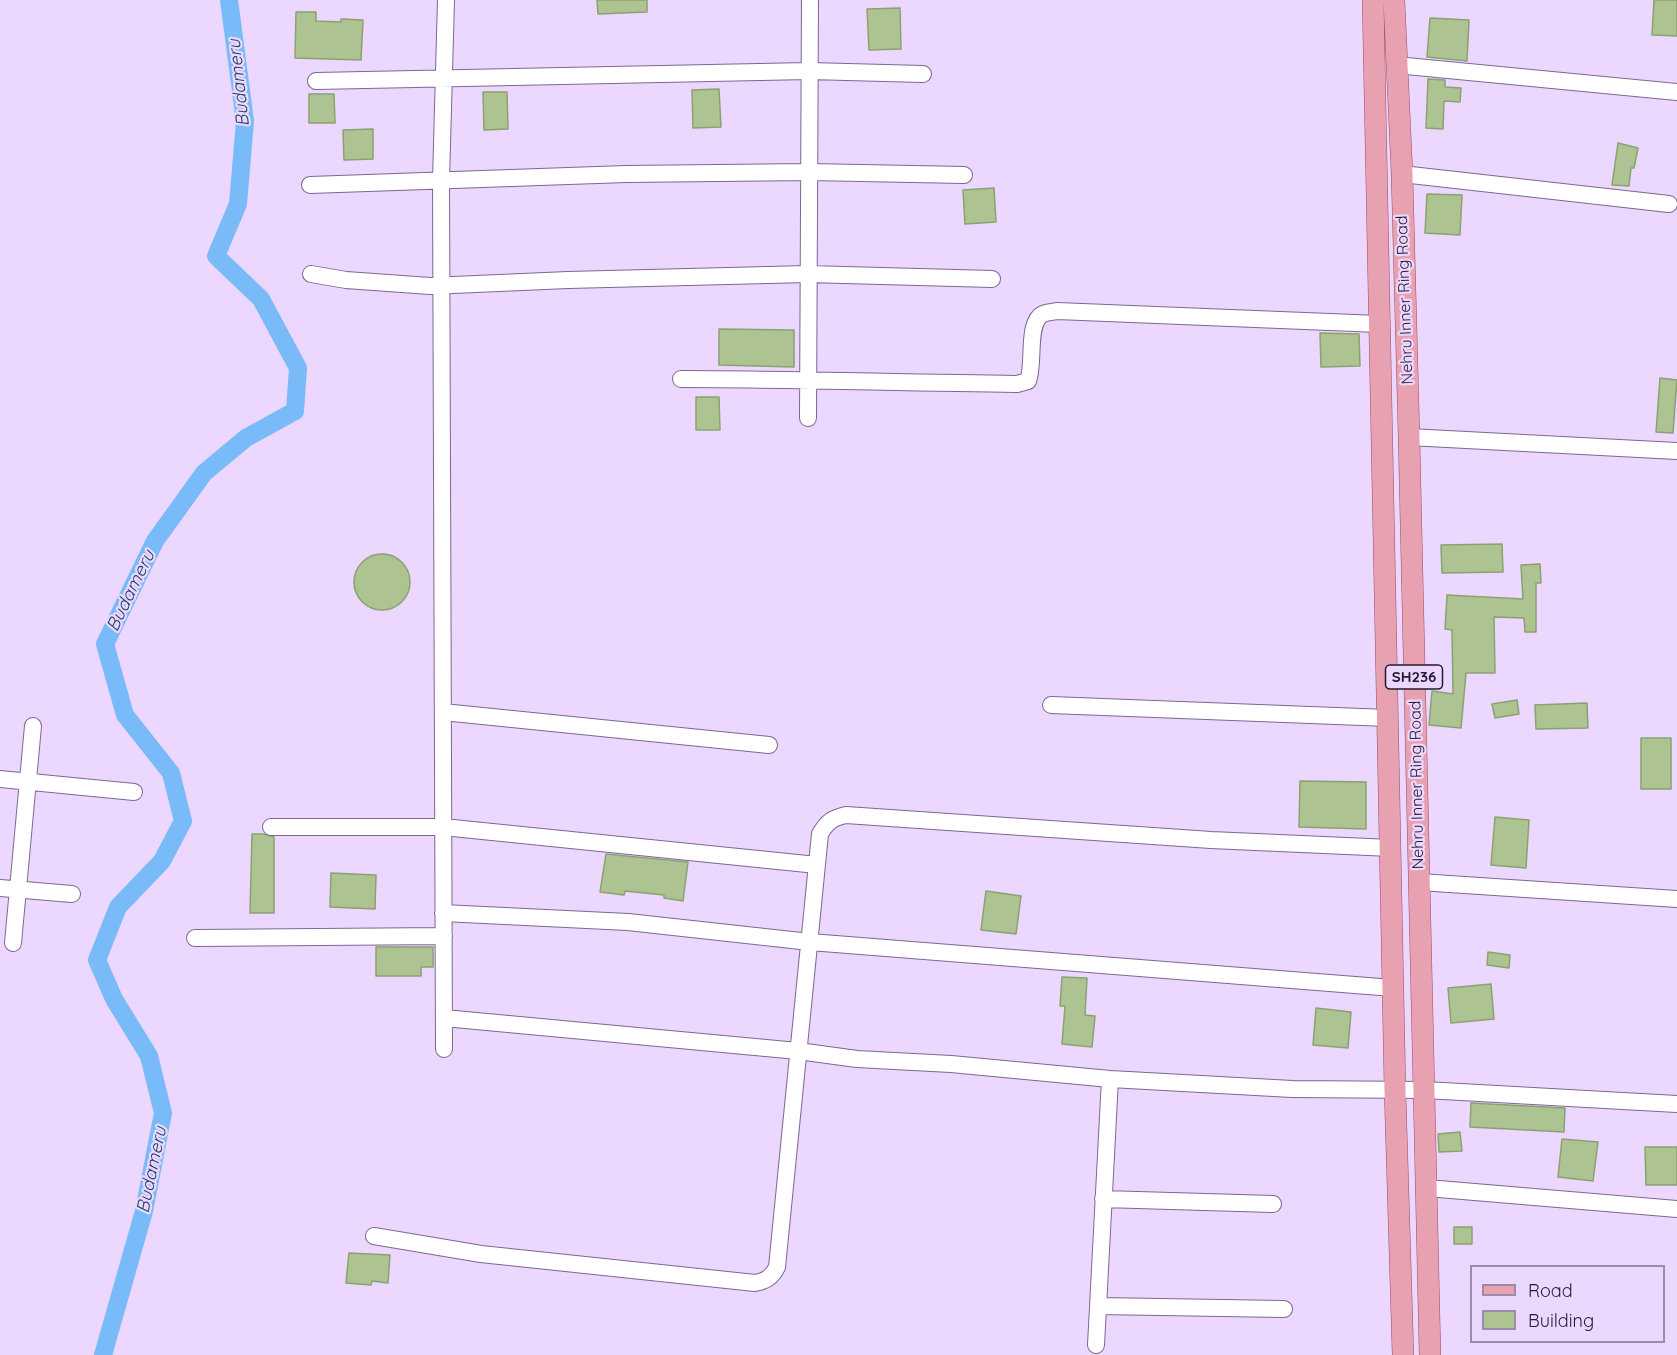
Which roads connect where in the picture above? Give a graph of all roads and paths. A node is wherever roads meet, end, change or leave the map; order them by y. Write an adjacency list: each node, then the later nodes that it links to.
1 (446, 0): 8 (street)
2 (810, 0): 6 (street)
3 (1373, 0): 21 (main road, SH236)
4 (1394, 0): 5 (main road, Nehru Inner Ring Road / SH236)
5 (1396, 65): 10 (street); 12 (main road, Nehru Inner Ring Road / SH236)
6 (809, 71): 7 (street); 8 (street); 11 (street)
7 (923, 74)
8 (444, 79): 9 (street); 14 (street)
9 (316, 81)
10 (1677, 92)
11 (808, 172): 13 (street); 14 (street); 18 (street)
12 (1402, 174): 16 (street); 25 (main road, Nehru Inner Ring Road / SH236)
13 (964, 175)
14 (441, 180): 15 (street); 20 (street)
15 (310, 185)
16 (1669, 204)
17 (311, 274): 20 (street)
18 (808, 274): 19 (street); 20 (street); 23 (street)
19 (992, 279)
20 (441, 286): 28 (street)
21 (1380, 324): 23 (street); 29 (main road, SH236)
22 (681, 379): 23 (street)
23 (808, 379): 24 (street)
24 (808, 418)
25 (1408, 437): 26 (street); 39 (main road, Nehru Inner Ring Road / SH236)
26 (1677, 451)
27 (1051, 705): 29 (street)
28 (443, 712): 31 (street); 36 (street)
29 (1388, 718): 37 (main road, SH236)
30 (33, 726): 33 (street)
31 (769, 745)
32 (0, 779): 33 (street)
33 (28, 781): 34 (street); 41 (street)
34 (134, 792)
35 (271, 827): 36 (street)
36 (443, 827): 38 (street); 44 (street)
37 (1391, 848): 38 (street); 49 (main road, SH236)
38 (818, 865): 47 (street)
39 (1419, 882): 43 (street); 55 (main road, Nehru Inner Ring Road / SH236)
40 (0, 888): 41 (street)
41 (18, 890): 42 (street); 48 (street)
42 (72, 894)
43 (1677, 899)
44 (443, 913): 45 (street); 47 (street)
45 (444, 936): 46 (street); 50 (street)
46 (195, 938)
47 (810, 942): 49 (street); 52 (street)
48 (13, 943)
49 (1393, 988): 54 (main road, SH236)
50 (444, 1018): 51 (street); 52 (street)
51 (444, 1049)
52 (798, 1051): 53 (street); 61 (street)
53 (1110, 1079): 54 (street); 58 (street)
54 (1395, 1090): 55 (street); 65 (main road, SH236)
55 (1425, 1090): 56 (street); 57 (main road, Nehru Inner Ring Road / SH236)
56 (1677, 1104)
57 (1427, 1188): 60 (street); 66 (main road, Nehru Inner Ring Road / SH236)
58 (1103, 1199): 59 (street); 62 (street)
59 (1273, 1204)
60 (1677, 1209)
61 (374, 1236)
62 (1098, 1306): 63 (street); 64 (street)
63 (1284, 1309)
64 (1096, 1345)
65 (1403, 1355)
66 (1430, 1355)

